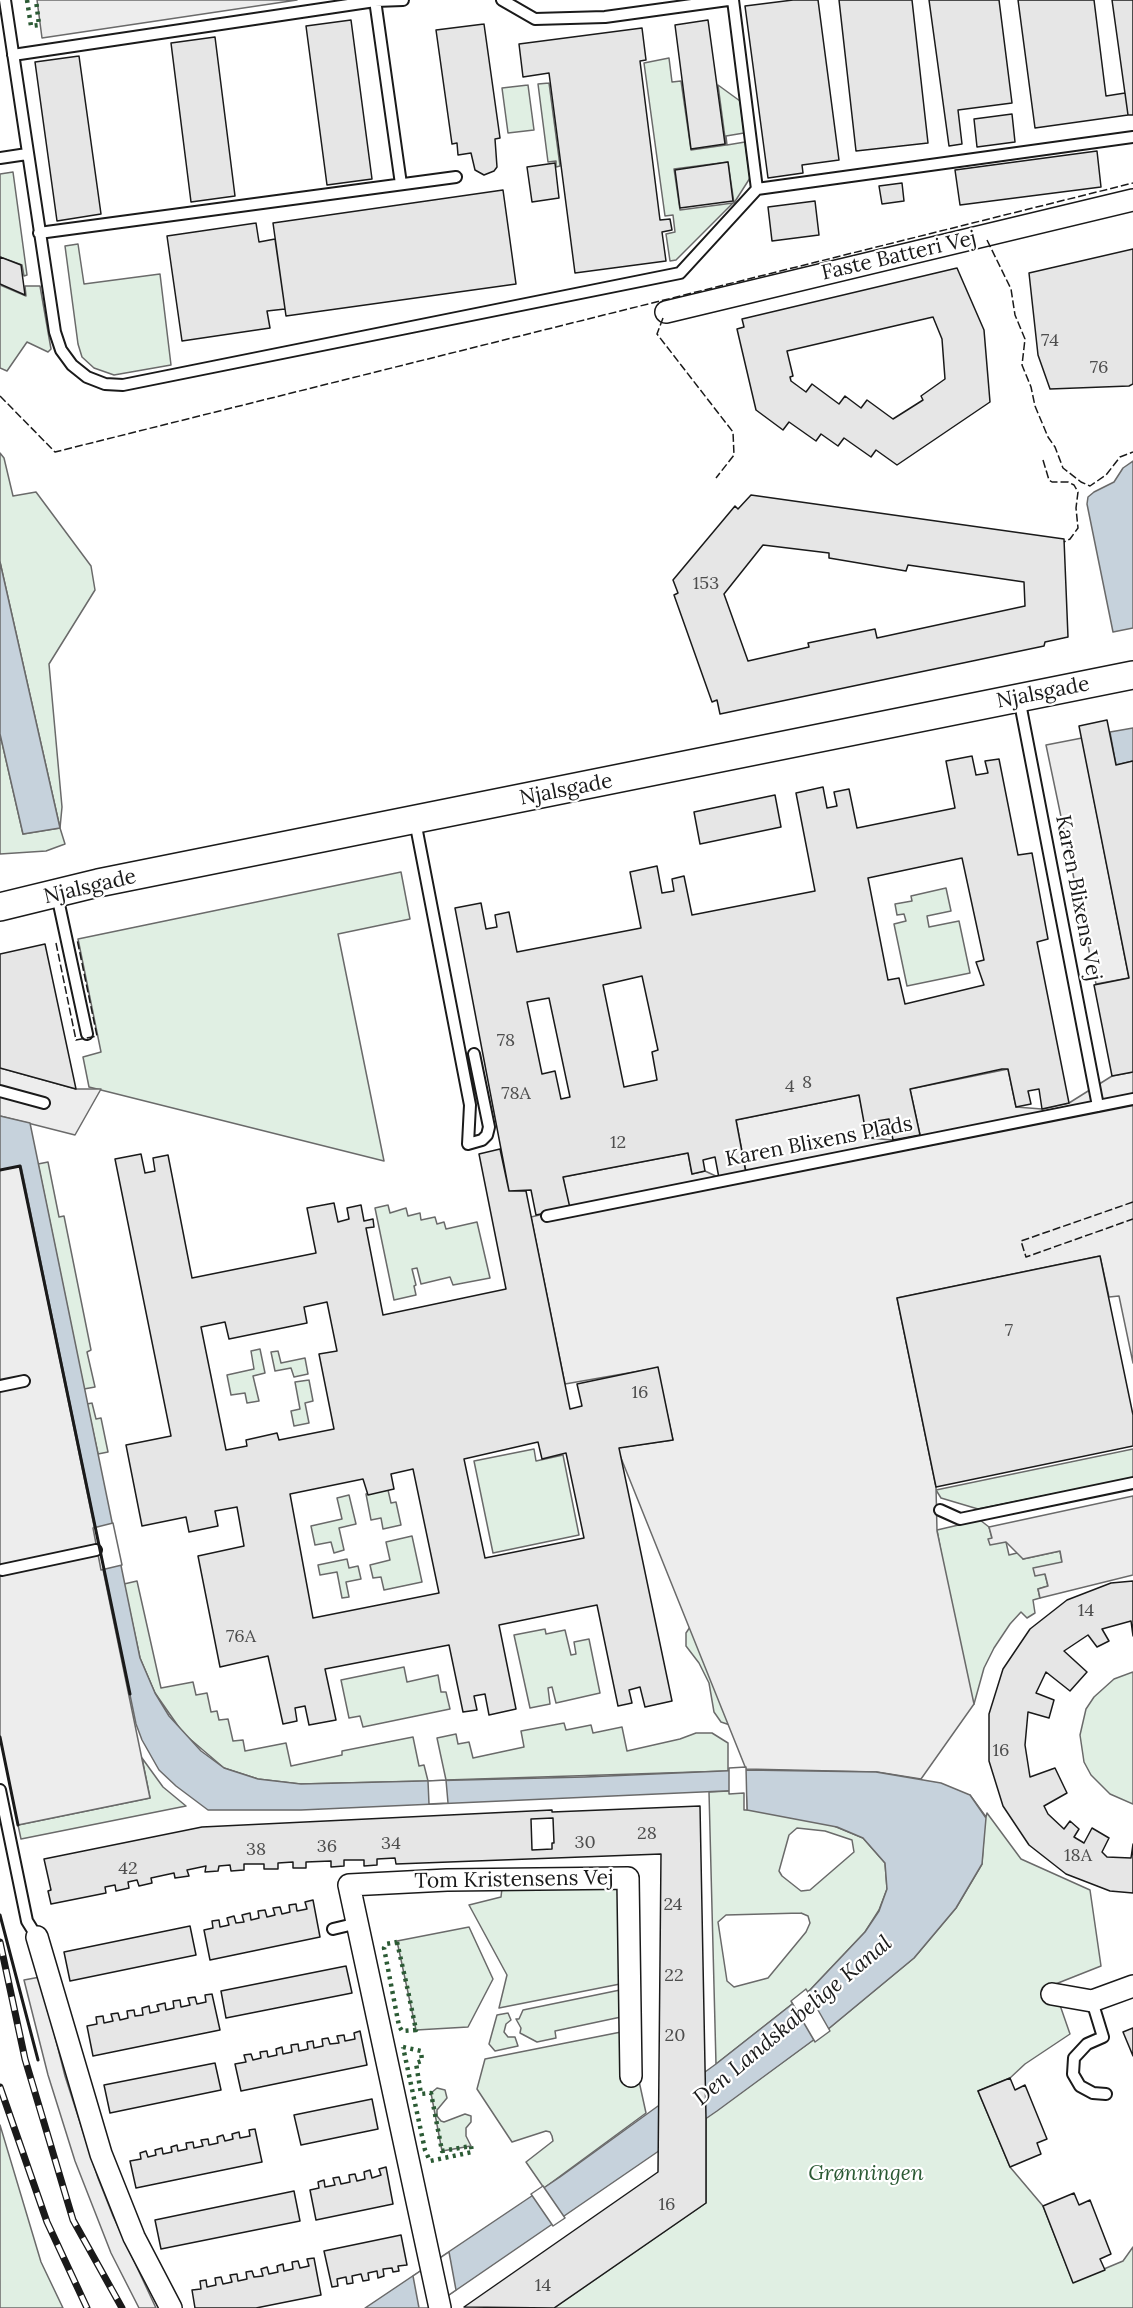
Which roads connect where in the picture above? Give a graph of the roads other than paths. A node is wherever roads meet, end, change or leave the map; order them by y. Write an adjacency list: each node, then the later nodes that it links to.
1 (5, 0): 7 (lane)
2 (403, 0): 6 (lane)
3 (502, 0): 4 (lane)
4 (728, 0)
5 (733, 0): 13 (lane)
6 (375, 1): 7 (lane); 12 (lane)
7 (8, 49): 9 (lane)
8 (1133, 137): 13 (lane)
9 (27, 154): 10 (lane); 15 (lane)
10 (0, 158)
11 (456, 177): 12 (lane)
12 (401, 184): 15 (lane)
13 (758, 189): 15 (lane)
14 (1133, 200): 16 (street, Faste Batteri Vej)
15 (39, 233)
16 (666, 312)
17 (1133, 675): 18 (street, Njalsgade)
18 (1019, 698): 19 (street, Njalsgade); 27 (lane, Karen Blixens Vej)
19 (415, 821): 20 (street, Njalsgade); 23 (lane)
20 (57, 895): 21 (street, Njalsgade); 22 (lane)
21 (0, 907)
22 (87, 1034)
23 (474, 1053)
24 (0, 1091): 26 (lane)
25 (1133, 1099): 27 (lane, Karen Blixens Plads)
26 (44, 1103)
27 (1098, 1106): 28 (lane, Karen Blixens Plads)
28 (547, 1216)
29 (24, 1382): 30 (lane)
30 (0, 1386)
31 (1133, 1483): 32 (lane)
32 (940, 1510)
33 (96, 1550): 34 (lane)
34 (2, 1570)
35 (0, 1791): 38 (lane)
36 (358, 1923): 37 (lane); 42 (street, Tom Kristensens Vej); 45 (street, Tom Kristensens Vej)
37 (333, 1929)
38 (37, 1937): 44 (street)
39 (1133, 1986): 41 (street)
40 (1052, 1994): 41 (street)
41 (1092, 2001): 43 (lane)
42 (631, 2076)
43 (1106, 2094)
44 (171, 2308)
45 (440, 2308)

